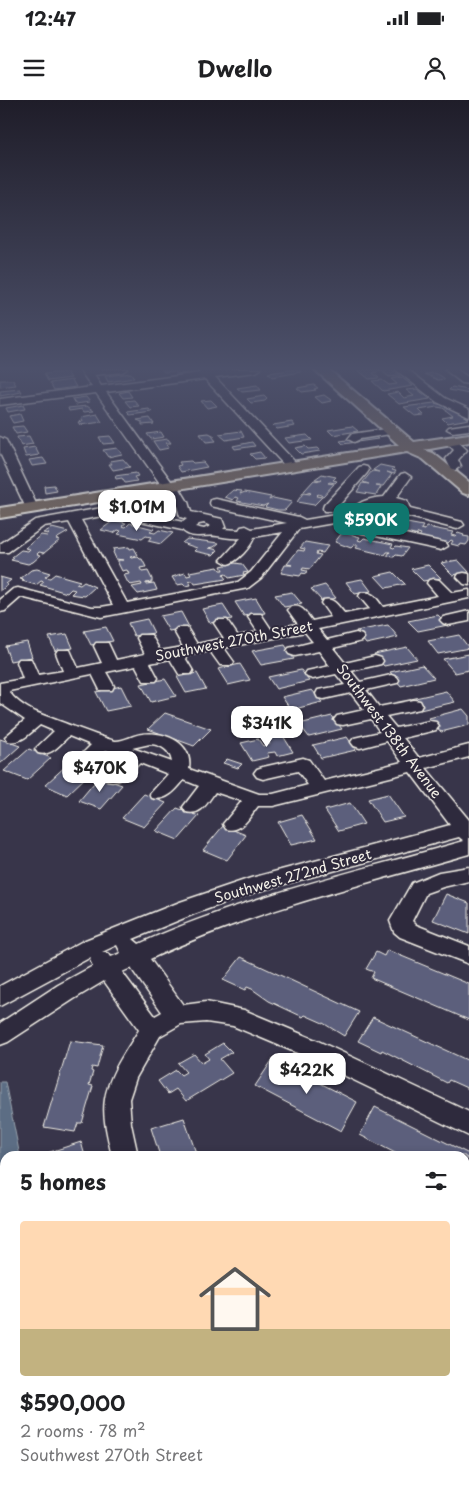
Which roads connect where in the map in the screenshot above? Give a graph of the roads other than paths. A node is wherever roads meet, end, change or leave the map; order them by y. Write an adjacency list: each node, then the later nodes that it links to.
1 (131, 434): 15 (street)
2 (262, 434): 11 (street)
3 (372, 434): 9 (street)
4 (395, 434): 8 (main road)
5 (452, 435): 6 (main road); 8 (main road); 12 (street)
6 (469, 438)
7 (0, 440): 20 (street)
8 (413, 449): 9 (main road); 12 (main road); 19 (main road)
9 (370, 453): 11 (main road)
10 (469, 464): 12 (street)
11 (291, 465): 15 (main road)
12 (449, 467): 16 (main road)
13 (363, 470): 23 (street)
14 (405, 476): 17 (street)
15 (173, 488): 20 (main road); 25 (street); 26 (street)
16 (469, 490)
17 (388, 501): 21 (street); 23 (street)
18 (216, 504): 27 (street)
19 (469, 506)
20 (32, 508): 22 (main road)
21 (401, 511): 23 (street); 29 (street)
22 (0, 512)
23 (363, 512): 27 (street); 31 (street)
24 (73, 517): 26 (street); 34 (street); 43 (street)
25 (194, 518): 26 (street); 30 (street); 30 (street)
26 (157, 520)
27 (296, 523): 32 (street); 43 (street)
28 (344, 525): 31 (street)
29 (458, 525)
30 (216, 529): 32 (street)
31 (365, 530): 33 (street)
32 (247, 532): 35 (street)
33 (441, 546)
34 (0, 548)
35 (228, 560)
36 (434, 583): 39 (street)
37 (401, 590): 41 (street)
38 (366, 596): 45 (street)
39 (462, 598): 41 (street, Southwest 270th Street)
40 (328, 603): 48 (street)
41 (414, 605): 45 (street, Southwest 270th Street)
42 (0, 608): 43 (street)
43 (122, 608)
44 (296, 610): 51 (street, Southwest 138th Avenue)
45 (380, 612): 48 (street, Southwest 270th Street)
46 (469, 616): 49 (street)
47 (256, 617): 53 (street)
48 (341, 619): 51 (street, Southwest 270th Street)
49 (448, 620)
50 (222, 623): 56 (street)
51 (308, 626): 53 (street, Southwest 270th Street); 58 (street, Southwest 138th Avenue)
52 (182, 631): 60 (street)
53 (267, 634): 56 (street, Southwest 270th Street)
54 (145, 638): 64 (street)
55 (356, 638): 58 (street)
56 (233, 641): 57 (street, Southwest 270th Street)
57 (214, 645): 60 (street, Southwest 270th Street); 67 (street)
58 (323, 645): 61 (street); 69 (street, Southwest 138th Avenue)
59 (102, 646): 68 (street)
60 (192, 649): 63 (street, Southwest 270th Street)
61 (295, 650)
62 (64, 653): 71 (street)
63 (174, 653): 64 (street, Southwest 270th Street); 70 (street)
64 (148, 658): 68 (street, Southwest 270th Street); 73 (street)
65 (375, 661): 69 (street)
66 (25, 662): 75 (street)
67 (226, 662)
68 (104, 667): 71 (street, Southwest 270th Street); 76 (street)
69 (341, 668): 72 (street); 77 (street, Southwest 138th Avenue)
70 (185, 671)
71 (72, 674): 75 (street, Southwest 270th Street)
72 (312, 674)
73 (150, 678)
74 (391, 680): 77 (street)
75 (32, 682): 79 (street, Southwest 270th Street)
76 (106, 686)
77 (356, 687): 78 (street); 81 (street, Southwest 138th Avenue)
78 (324, 694)
79 (2, 697): 82 (street)
80 (414, 704): 81 (street)
81 (375, 713): 83 (street); 86 (street, Southwest 138th Avenue)
82 (38, 718): 85 (street); 87 (street)
83 (343, 720)
84 (430, 726): 86 (street)
85 (66, 729): 89 (street); 90 (street)
86 (391, 735): 88 (street); 94 (street, Southwest 138th Avenue)
87 (14, 737)
88 (360, 742)
89 (110, 746): 92 (street); 93 (street); 95 (street)
90 (44, 749)
91 (469, 751): 94 (street)
92 (137, 756): 95 (street); 97 (street)
93 (82, 763)
94 (414, 764): 99 (street); 104 (street, Southwest 138th Avenue)
95 (180, 772): 98 (street); 100 (street)
96 (264, 773): 99 (street)
97 (114, 777)
98 (211, 784): 101 (street); 102 (street)
99 (319, 788): 101 (street)
100 (159, 794)
101 (256, 799): 103 (street)
102 (193, 808)
103 (233, 824)
104 (468, 834): 106 (street, Southwest 272nd Street); 108 (street, Southwest 272nd Street)
105 (469, 874): 109 (street)
106 (120, 936): 107 (street, Southwest 272nd Street); 108 (street)
107 (91, 947): 110 (street); 111 (street)
108 (136, 955): 110 (street, Southwest 272nd Street); 112 (street)
109 (469, 955)
110 (107, 969): 113 (street); 114 (street)
111 (0, 997)
112 (177, 1015): 113 (street); 115 (street)
113 (152, 1029): 116 (street)
114 (0, 1034)
115 (469, 1124)
116 (125, 1151)

